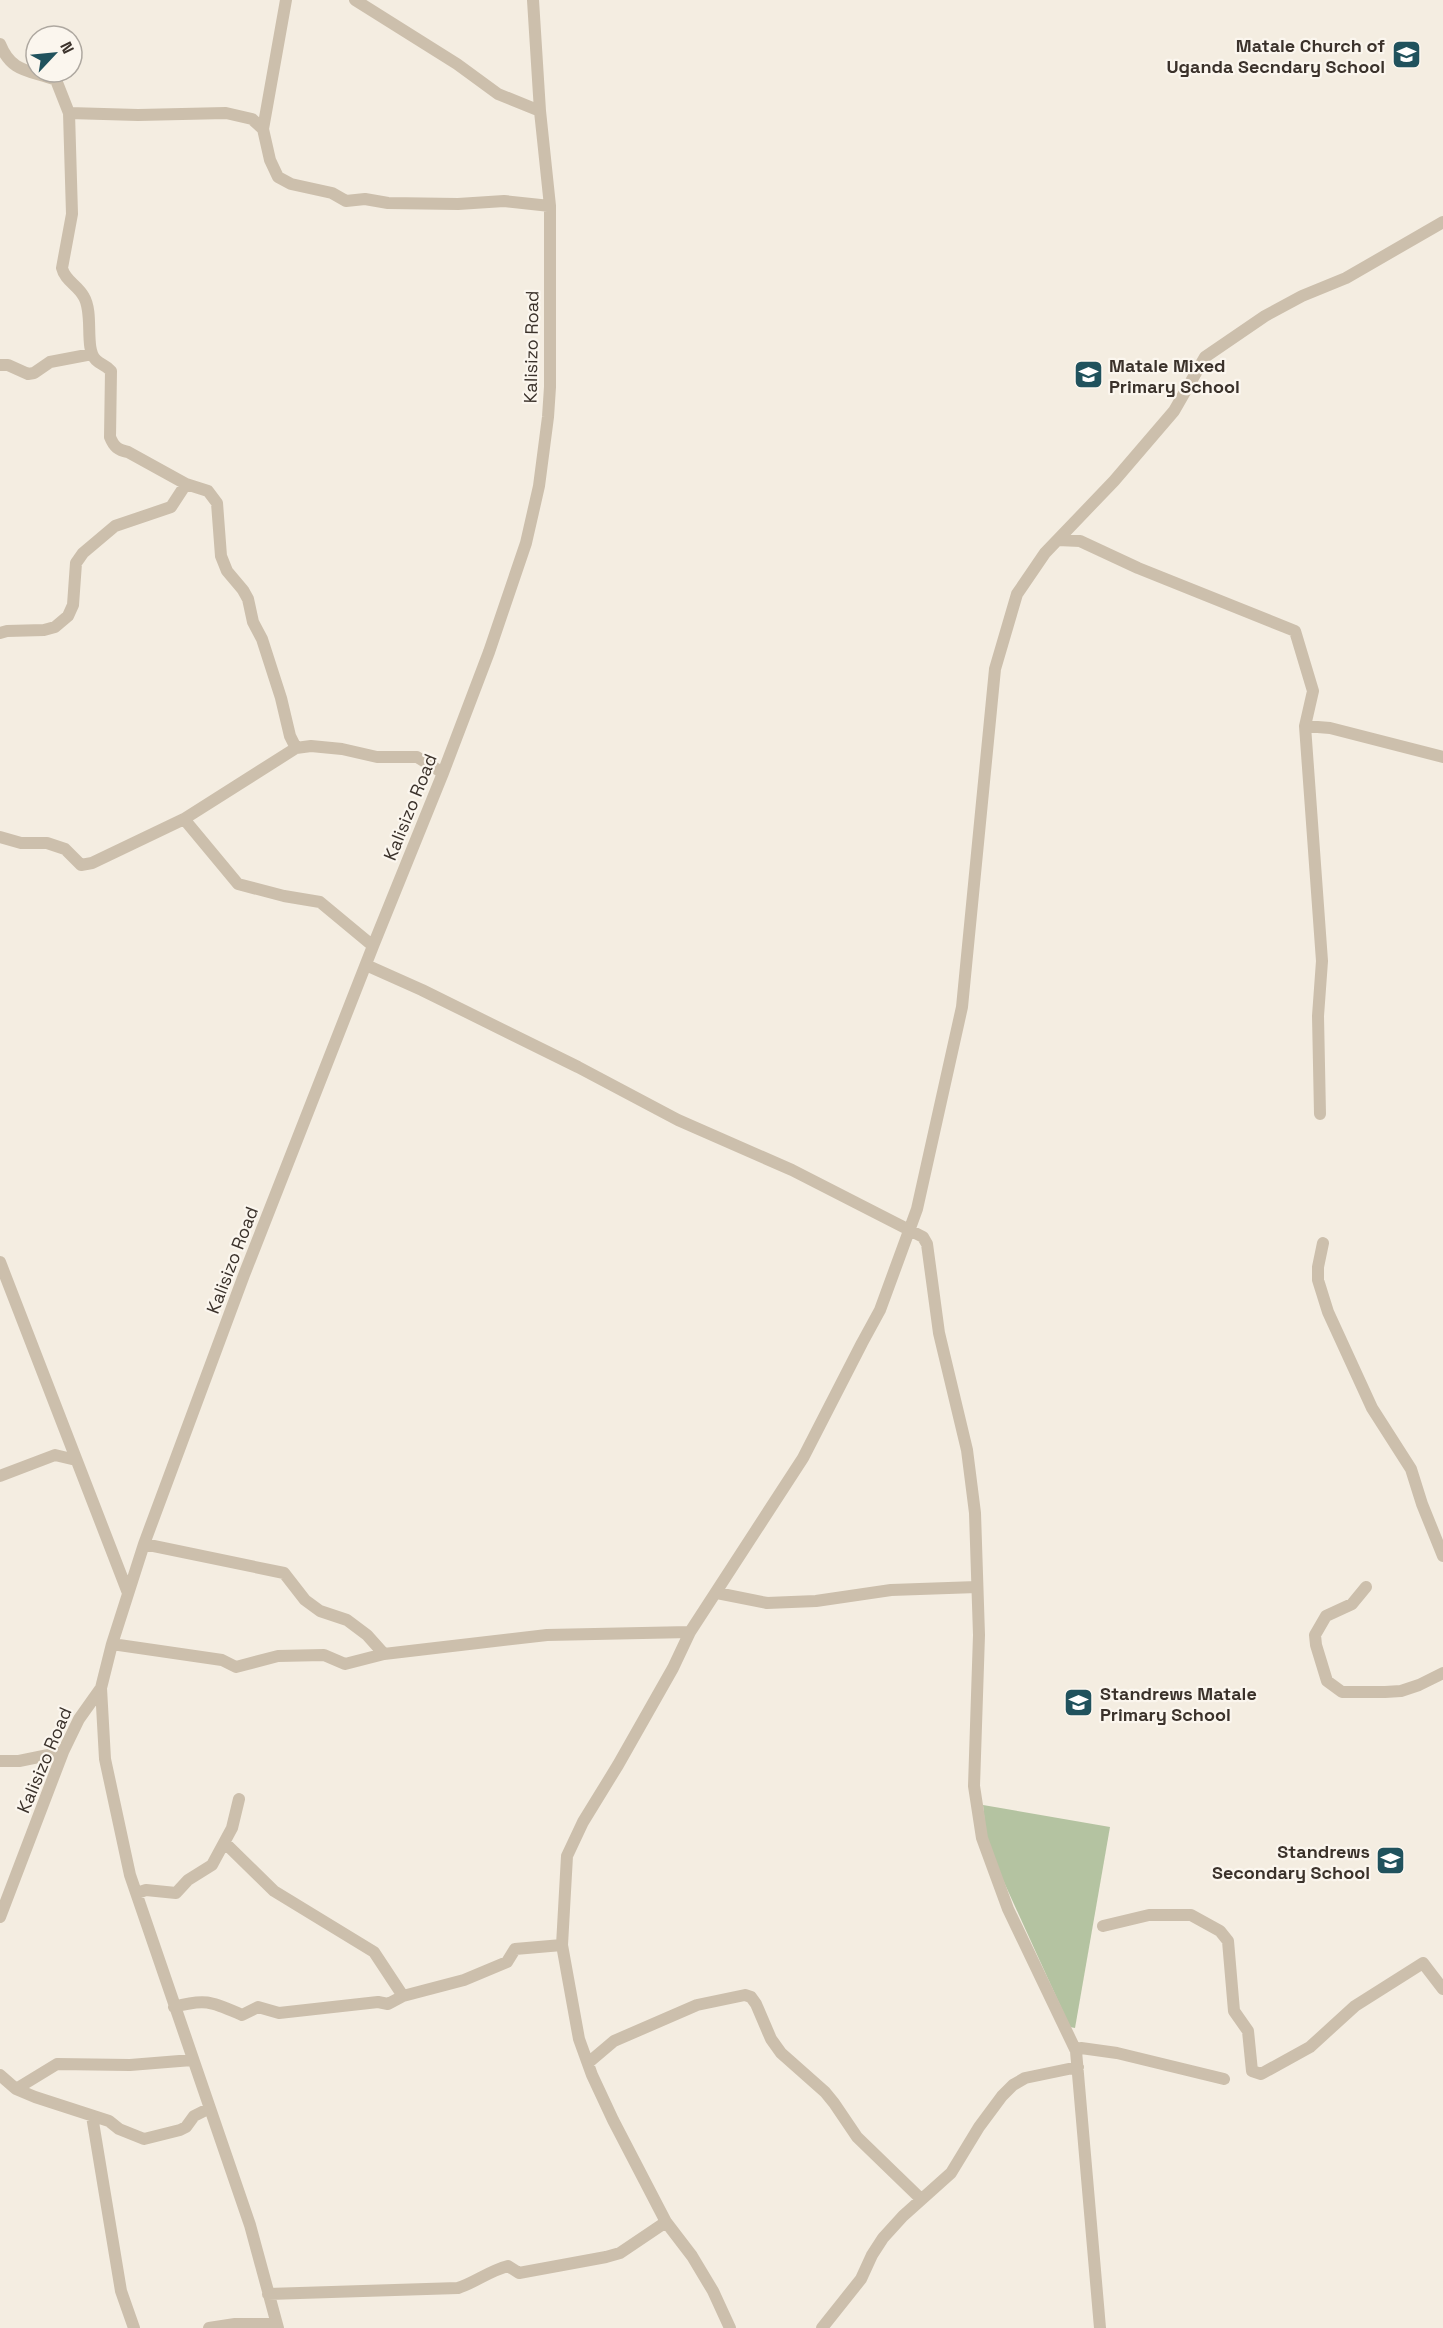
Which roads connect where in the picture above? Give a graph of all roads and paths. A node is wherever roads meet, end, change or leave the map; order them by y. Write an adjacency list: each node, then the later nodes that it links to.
1 (286, 0): 7 (street)
2 (355, 0): 5 (street)
3 (533, 0): 5 (street, Kalisizo Road)
4 (0, 44): 6 (street)
5 (540, 111): 8 (street, Kalisizo Road)
6 (69, 113): 7 (street); 10 (street)
7 (263, 129): 8 (street)
8 (550, 206): 18 (street, Kalisizo Road)
9 (1443, 222): 13 (street)
10 (92, 354): 11 (street); 12 (street)
11 (0, 365)
12 (186, 484): 14 (street); 16 (street)
13 (1058, 540): 15 (street); 24 (street)
14 (0, 633)
15 (1305, 726): 17 (street); 23 (street)
16 (296, 748): 18 (street); 19 (street)
17 (1443, 756)
18 (443, 773): 21 (street, Kalisizo Road)
19 (184, 819): 20 (street); 21 (street)
20 (0, 837)
21 (373, 946): 22 (street, Kalisizo Road)
22 (366, 965): 24 (street); 29 (street, Kalisizo Road)
23 (1320, 1114)
24 (910, 1230): 31 (street); 34 (street)
25 (1323, 1243): 30 (street)
26 (0, 1262): 27 (street)
27 (76, 1460): 28 (street); 33 (street)
28 (0, 1476)
29 (144, 1544): 33 (street, Kalisizo Road); 37 (street)
30 (1443, 1556)
31 (977, 1587): 34 (street); 54 (street)
32 (1366, 1587): 38 (street)
33 (128, 1593): 36 (street, Kalisizo Road)
34 (717, 1593): 35 (street)
35 (690, 1632): 37 (street); 47 (street)
36 (112, 1644): 37 (street); 39 (street, Kalisizo Road)
37 (384, 1654)
38 (1443, 1673)
39 (101, 1688): 40 (street, Kalisizo Road); 44 (street)
40 (63, 1752): 41 (street); 45 (street, Kalisizo Road)
41 (0, 1761)
42 (239, 1799): 43 (street)
43 (225, 1843): 44 (street); 49 (street)
44 (137, 1893): 50 (street)
45 (0, 1917)
46 (1103, 1926): 48 (street)
47 (562, 1945): 49 (street); 53 (street)
48 (1443, 1989)
49 (403, 1996): 50 (street)
50 (174, 2007): 52 (street)
51 (1081, 2048): 56 (street)
52 (192, 2060): 57 (street); 58 (street)
53 (588, 2063): 60 (street); 61 (street)
54 (1078, 2067): 60 (street); 68 (street)
55 (0, 2075): 57 (street)
56 (1224, 2079)
57 (16, 2089): 59 (street)
58 (208, 2109): 59 (street); 62 (street)
59 (92, 2116): 64 (street)
60 (921, 2199): 67 (street)
61 (666, 2222): 62 (street); 66 (street)
62 (268, 2294): 63 (street)
63 (277, 2326): 65 (street)
64 (134, 2328)
65 (209, 2328)
66 (730, 2328)
67 (822, 2328)
68 (1100, 2328)

